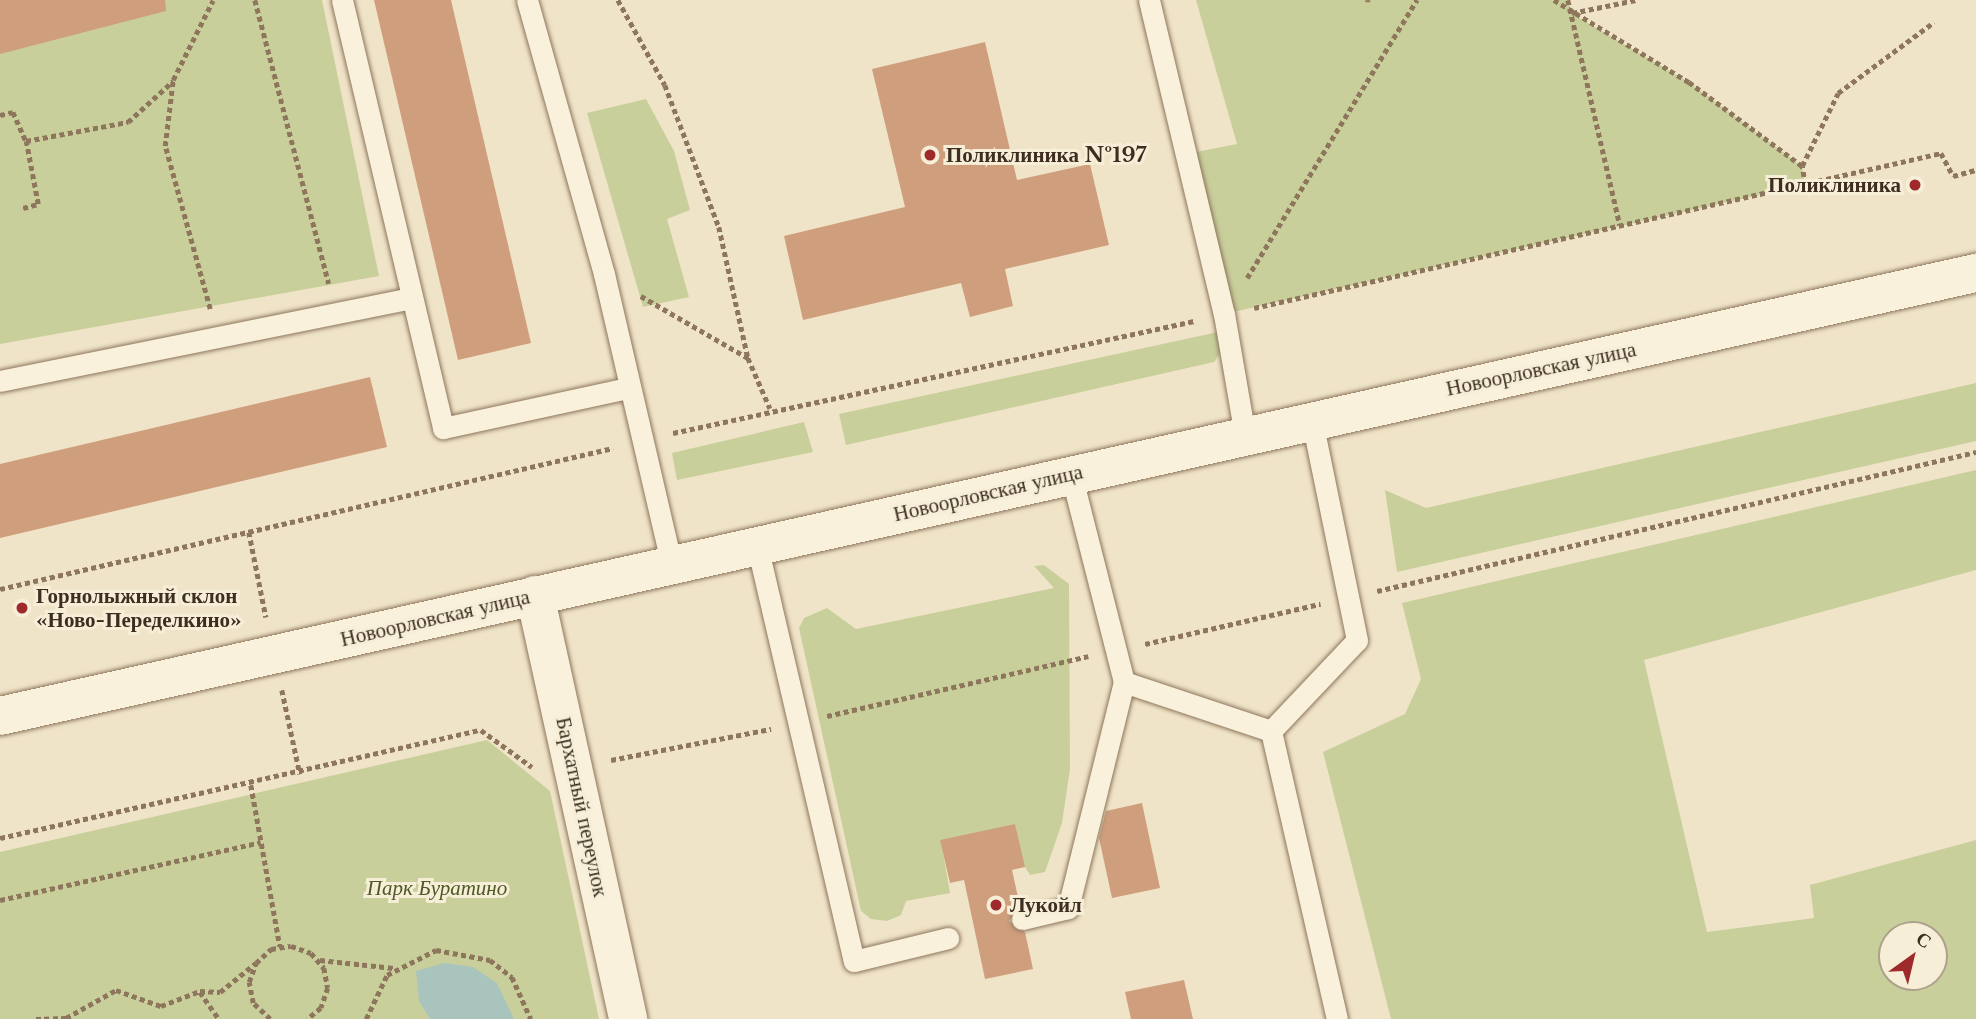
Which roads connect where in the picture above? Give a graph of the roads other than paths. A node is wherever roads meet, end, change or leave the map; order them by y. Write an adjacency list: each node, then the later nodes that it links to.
1 (342, 0): 5 (lane)
2 (527, 0): 7 (lane)
3 (1149, 0): 9 (lane)
4 (1976, 273): 8 (street, Новоорловская улица)
5 (412, 298): 6 (lane); 7 (lane)
6 (0, 381)
7 (628, 388): 12 (lane)
8 (1312, 420): 9 (street, Новоорловская улица); 16 (lane)
9 (1245, 435): 10 (street, Новоорловская улица)
10 (1071, 474): 11 (street, Новоорловская улица); 14 (lane)
11 (757, 545): 12 (street, Новоорловская улица); 18 (lane)
12 (671, 561): 13 (street, Новоорловская улица)
13 (535, 595): 15 (street, Новоорловская улица); 19 (street, Бархатный переулок)
14 (1124, 682): 16 (lane); 17 (lane)
15 (0, 716)
16 (1272, 731): 20 (lane)
17 (1022, 919)
18 (948, 938)
19 (628, 1019)
20 (1337, 1019)

